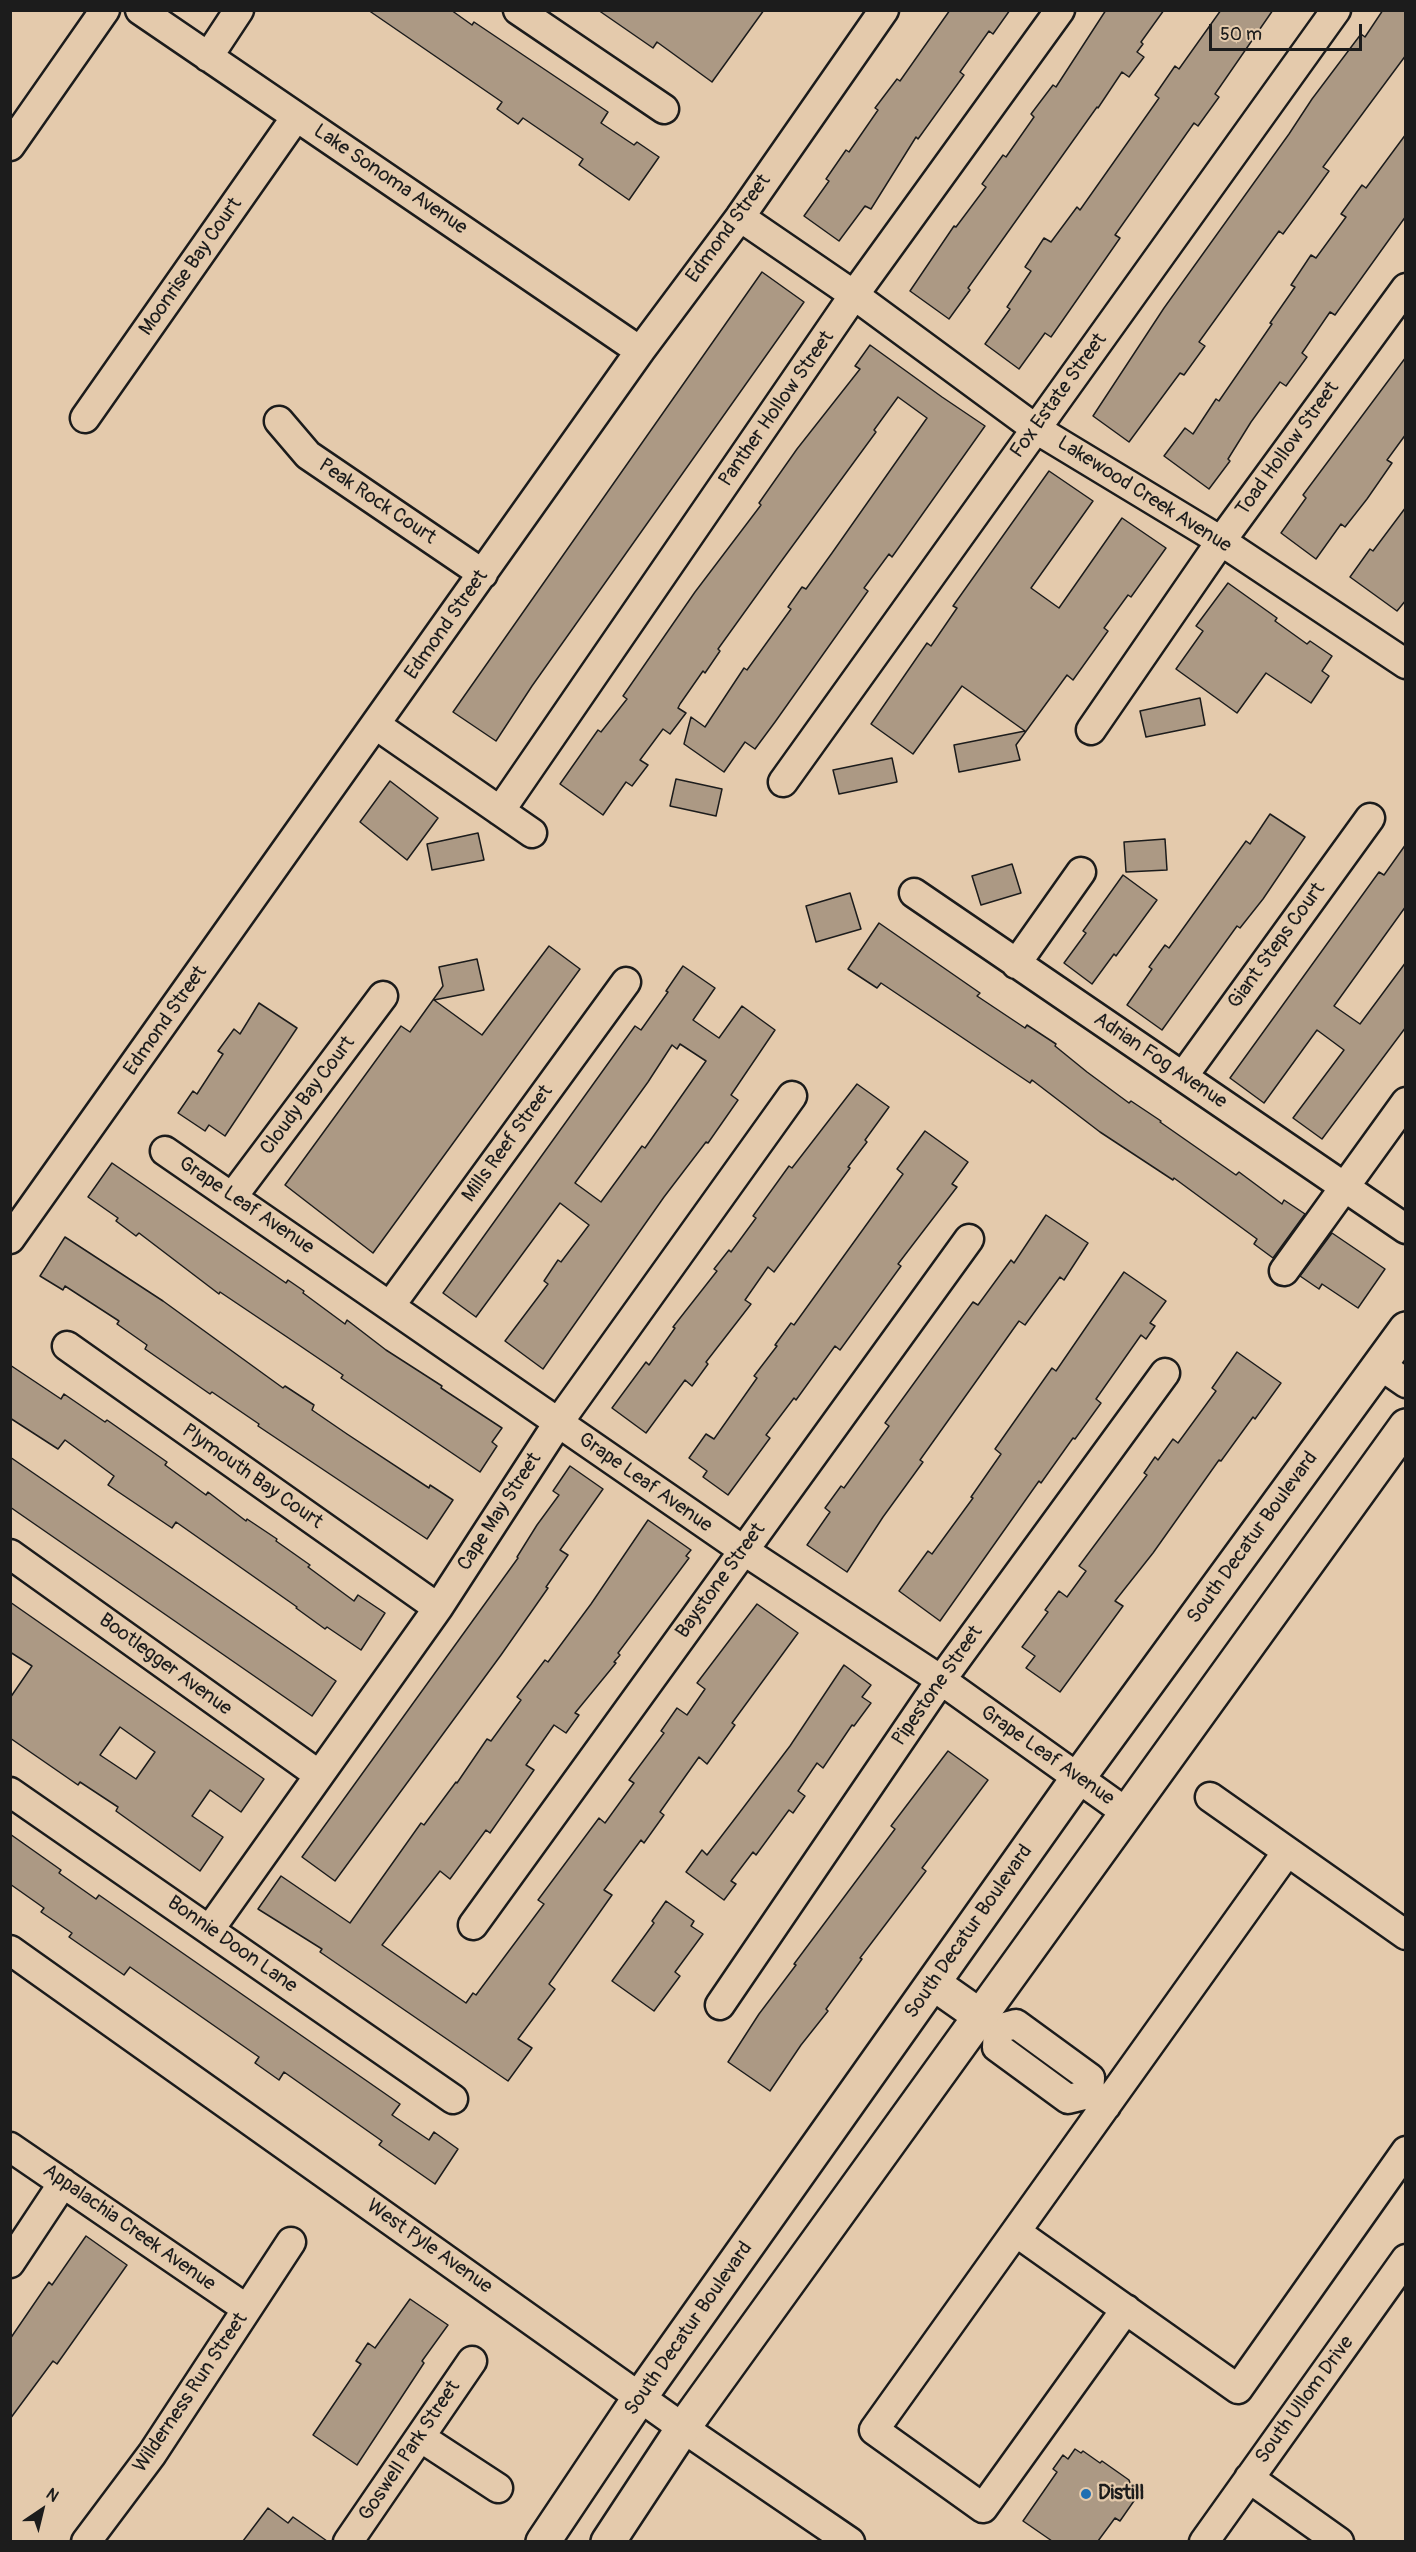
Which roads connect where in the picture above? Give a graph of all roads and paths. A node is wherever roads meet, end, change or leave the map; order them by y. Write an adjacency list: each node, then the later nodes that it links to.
1 (105, 10): 11 (street)
2 (140, 10): 8 (street, Lake Sonoma Avenue)
3 (240, 10): 8 (street)
4 (518, 10): 9 (street)
5 (884, 10): 12 (street, Edmond Street)
6 (1060, 10): 14 (street, Panther Hollow Street)
7 (1336, 10): 18 (street, Fox Estate Street)
8 (208, 57): 10 (street, Lake Sonoma Avenue)
9 (664, 109)
10 (296, 117): 15 (street, Lake Sonoma Avenue); 16 (street, Moonrise Bay Court)
11 (10, 146)
12 (740, 217): 14 (street, Lakewood Creek Avenue); 15 (street, Edmond Street)
13 (1406, 288): 19 (street, Toad Hollow Street)
14 (855, 296): 18 (street, Lakewood Creek Avenue); 25 (street, Panther Hollow Street)
15 (640, 351): 20 (street, Edmond Street)
16 (85, 418)
17 (279, 421): 20 (street, Peak Rock Court)
18 (1036, 429): 19 (street, Lakewood Creek Avenue); 24 (street, Fox Estate Street)
19 (1221, 541): 21 (street, Lakewood Creek Avenue); 23 (street, Toad Hollow Street)
20 (483, 574): 22 (street, Edmond Street)
21 (1406, 664)
22 (376, 725): 25 (street); 40 (street, Edmond Street)
23 (1091, 730)
24 (783, 782)
25 (500, 811): 27 (street)
26 (1370, 818): 33 (street, Giant Steps Court)
27 (532, 833)
28 (1081, 872): 30 (street)
29 (914, 893): 30 (street, Adrian Fog Avenue)
30 (1016, 964): 33 (street, Adrian Fog Avenue)
31 (626, 982): 43 (street, Mills Reef Street)
32 (383, 996): 38 (street, Cloudy Bay Court)
33 (1184, 1075): 37 (street, Adrian Fog Avenue)
34 (792, 1096): 48 (street, Cape May Street)
35 (1406, 1102): 37 (street)
36 (165, 1151): 38 (street, Grape Leaf Avenue)
37 (1345, 1188): 39 (street, Adrian Fog Avenue); 42 (street)
38 (233, 1196): 43 (street, Grape Leaf Avenue)
39 (1406, 1229)
40 (10, 1239)
41 (969, 1239): 50 (street, Baystone Street)
42 (1284, 1270)
43 (390, 1306): 48 (street, Grape Leaf Avenue)
44 (1406, 1329): 47 (main road, South Decatur Boulevard)
45 (67, 1346): 52 (street, Plymouth Bay Court)
46 (1165, 1373): 53 (street, Pipestone Street)
47 (1393, 1374): 55 (main road, South Decatur Boulevard)
48 (558, 1423): 50 (street, Grape Leaf Avenue); 52 (street, Cape May Street)
49 (1406, 1426): 58 (main road)
50 (743, 1550): 53 (street, Grape Leaf Avenue); 60 (street, Baystone Street)
51 (10, 1554): 54 (street, Bootlegger Avenue)
52 (438, 1608): 54 (street, Cape May Street)
53 (940, 1680): 55 (street, Grape Leaf Avenue); 65 (street, Pipestone Street)
54 (320, 1775): 61 (street, Cape May Street)
55 (1078, 1778): 58 (street, Grape Leaf Avenue); 64 (main road, South Decatur Boulevard)
56 (10, 1792): 61 (street, Bonnie Doon Lane)
57 (1209, 1797): 59 (street)
58 (1127, 1813): 66 (main road)
59 (1287, 1852): 62 (street); 68 (street)
60 (473, 1924)
61 (210, 1929): 67 (street, Bonnie Doon Lane)
62 (1406, 1935)
63 (10, 1950): 79 (street, West Pyle Avenue)
64 (933, 1983): 66 (main road); 79 (main road, South Decatur Boulevard)
65 (720, 2005)
66 (989, 2022): 68 (street); 80 (main road)
67 (453, 2099)
68 (1097, 2100): 72 (street)
69 (10, 2147): 71 (street, Appalachia Creek Avenue)
70 (1406, 2151): 77 (street)
71 (63, 2183): 75 (street); 76 (street, Appalachia Creek Avenue)
72 (1016, 2232): 77 (street); 77 (street)
73 (291, 2242): 76 (street, Wilderness Run Street)
74 (1406, 2259): 82 (street, South Ullom Drive)
75 (10, 2263)
76 (247, 2309): 84 (street, Wilderness Run Street)
77 (1126, 2309)
78 (472, 2361): 81 (street, Goswell Park Street)
79 (640, 2397): 80 (street, West Pyle Avenue); 86 (main road, South Decatur Boulevard)
80 (683, 2428): 87 (main road); 88 (street, West Pyle Avenue)
81 (420, 2437): 83 (street); 85 (street, Goswell Park Street)
82 (1249, 2478): 89 (street, South Ullom Drive); 90 (street)
83 (498, 2488)
84 (97, 2537)
85 (348, 2541)
86 (543, 2541)
87 (608, 2541)
88 (850, 2541)
89 (1204, 2541)
90 (1339, 2541)

